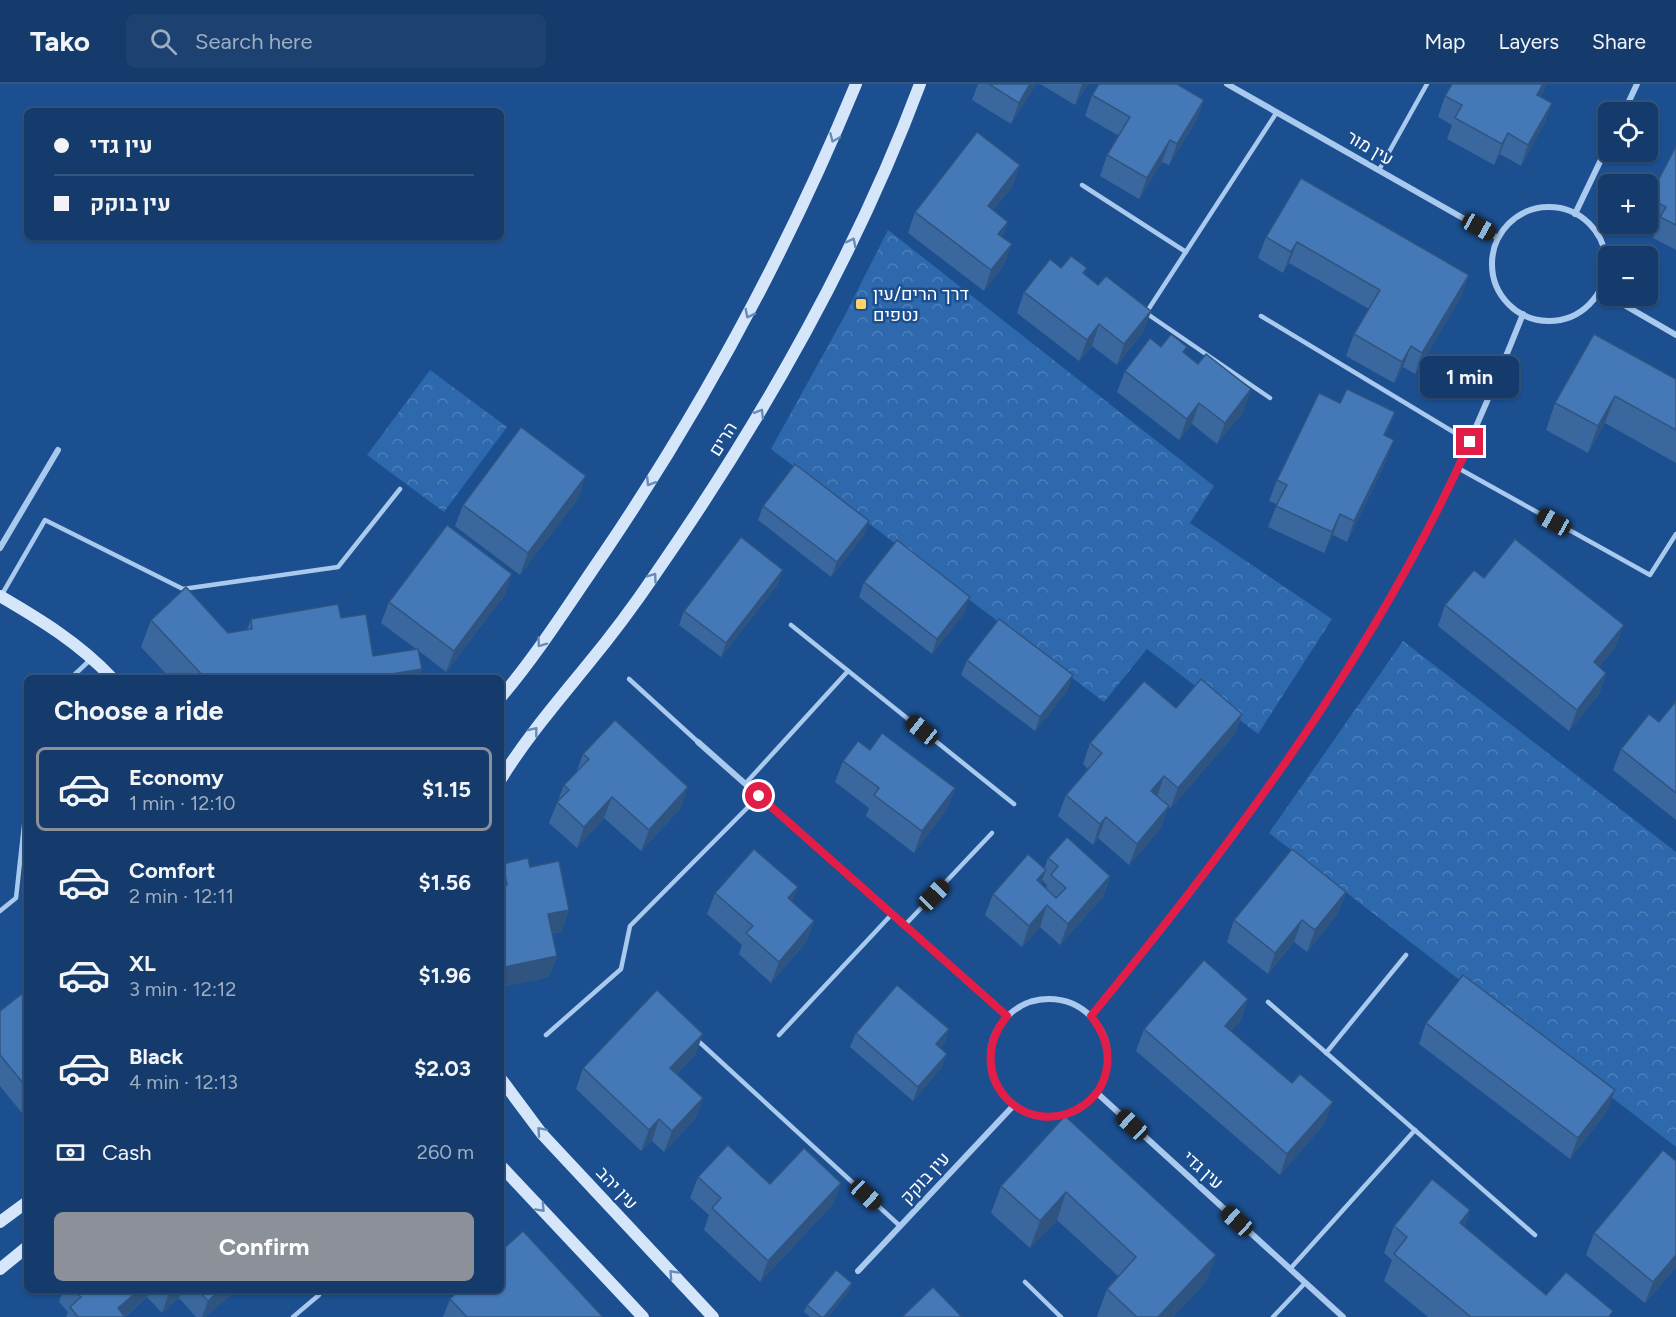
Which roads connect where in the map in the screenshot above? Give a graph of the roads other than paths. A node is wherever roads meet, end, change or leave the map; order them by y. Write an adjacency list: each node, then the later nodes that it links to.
1 (856, 84): 34 (street, one-way to 34)
2 (920, 84): 36 (street, הרים, one-way to 2)
3 (1227, 84): 7 (street, עין מור)
4 (1427, 84): 9 (lane)
5 (1637, 84): 6 (street)
6 (1629, 102)
7 (1277, 112): 9 (street, עין מור); 14 (lane)
8 (1600, 162): 11 (street)
9 (1379, 170): 12 (street, עין מור)
10 (1082, 185): 14 (lane)
11 (1575, 214): 12 (street); 13 (street)
12 (1498, 238): 17 (street)
13 (1602, 246)
14 (1186, 252): 20 (lane)
15 (1598, 293): 17 (street)
16 (1626, 306): 19 (street)
17 (1523, 314): 21 (street)
18 (1261, 316): 21 (lane)
19 (1676, 335)
20 (1270, 398)
21 (1470, 442): 23 (street)
22 (58, 450): 26 (street)
23 (1458, 468): 25 (lane); 48 (street)
24 (400, 489): 27 (lane)
25 (1676, 534)
26 (0, 548)
27 (0, 596): 29 (street)
28 (791, 625): 30 (lane)
29 (92, 658): 31 (lane); 32 (street)
30 (848, 671): 37 (lane); 39 (lane)
31 (74, 675)
32 (109, 675)
33 (629, 679): 35 (lane)
34 (504, 693)
35 (698, 742): 37 (street)
36 (504, 775)
37 (745, 784): 38 (street)
38 (759, 796): 43 (street); 50 (lane)
39 (1014, 804)
40 (24, 825): 42 (lane)
41 (992, 833): 44 (lane)
42 (0, 911)
43 (892, 914): 44 (street); 51 (lane)
44 (905, 925): 47 (street)
45 (1406, 955): 52 (lane)
46 (1268, 1002): 52 (lane)
47 (1007, 1016): 48 (street); 55 (street)
48 (1091, 1016): 54 (street)
49 (689, 1032): 60 (lane)
50 (546, 1035)
51 (779, 1035)
52 (1326, 1053): 56 (lane)
53 (504, 1083): 71 (street, עין יהב, one-way to 53)
54 (1097, 1093): 55 (street); 64 (street, עין גדי)
55 (1014, 1105): 60 (street, עין בוקק)
56 (1415, 1130): 61 (lane); 64 (lane)
57 (504, 1169): 70 (street, one-way to 70)
58 (24, 1204): 59 (street)
59 (0, 1222)
60 (900, 1226): 65 (street, עין בוקק)
61 (1535, 1234)
62 (24, 1249): 63 (street)
63 (0, 1269)
64 (1290, 1269): 67 (street, עין גדי)
65 (858, 1271)
66 (1025, 1282): 72 (lane)
67 (1305, 1283): 73 (lane); 74 (street, עין גדי)
68 (319, 1295): 69 (lane)
69 (293, 1317)
70 (643, 1317)
71 (713, 1317)
72 (1061, 1317)
73 (1273, 1317)
74 (1343, 1317)

